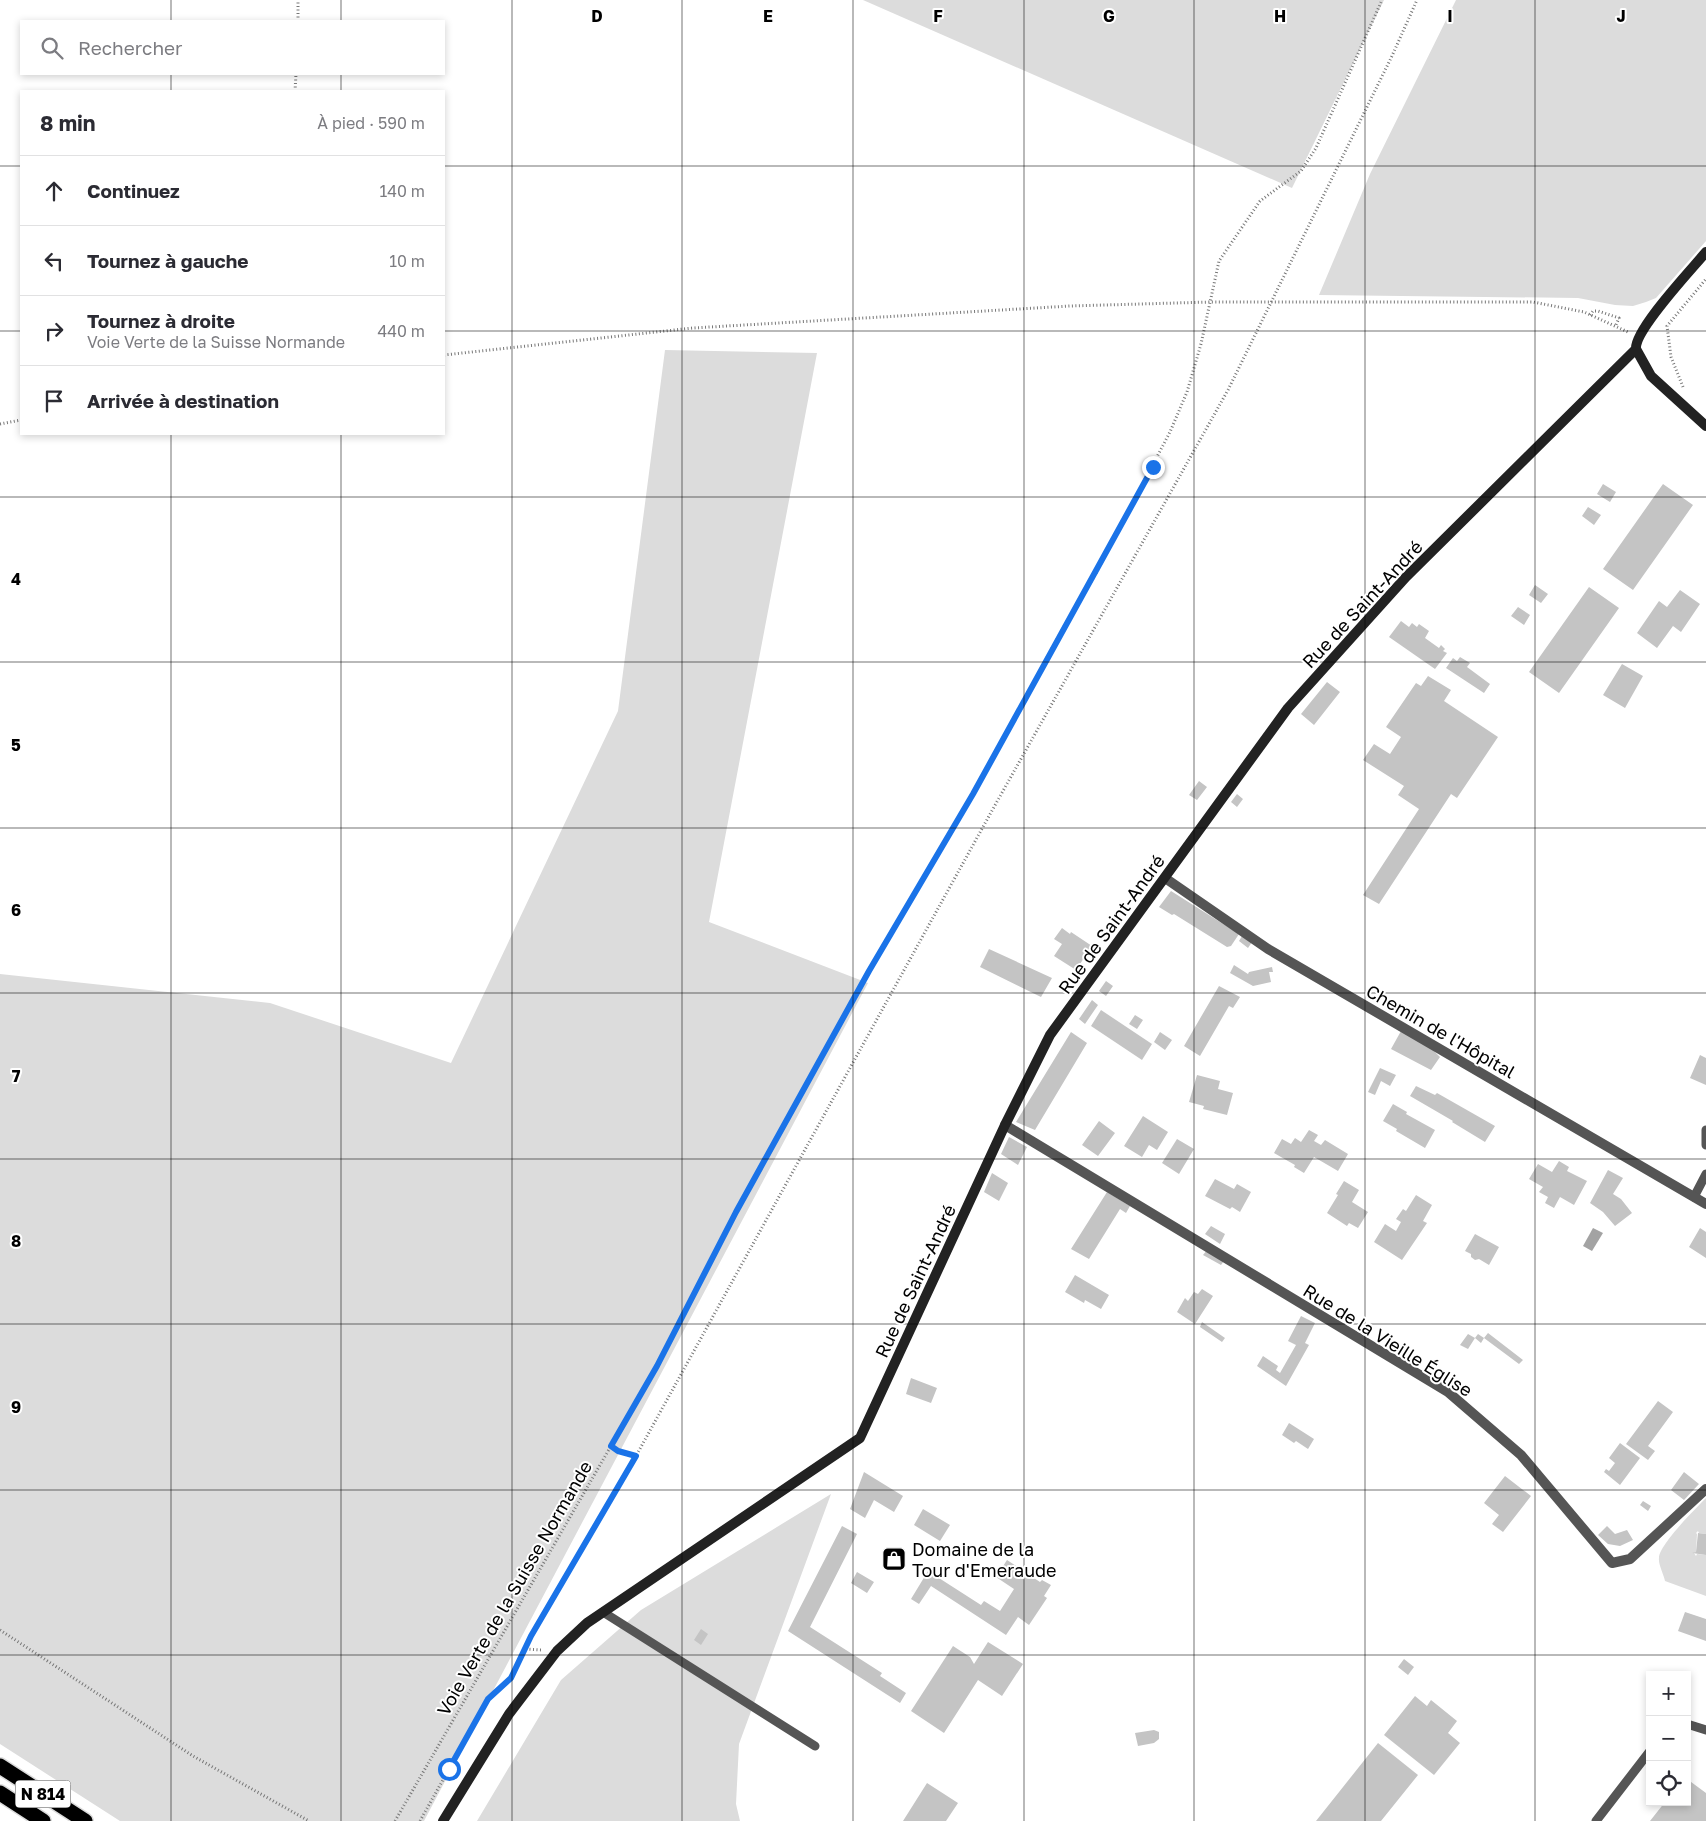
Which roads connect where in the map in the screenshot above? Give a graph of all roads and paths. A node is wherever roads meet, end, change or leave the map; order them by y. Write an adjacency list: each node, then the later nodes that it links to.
1 (298, 0): 4 (path)
2 (1382, 0): 9 (path, Voie Verte de la Suisse Normande)
3 (1417, 0): 10 (path)
4 (298, 20)
5 (296, 75): 6 (path)
6 (295, 90)
7 (1706, 252): 14 (street, Rue de Saint-André)
8 (1706, 279): 16 (path)
9 (1211, 302): 10 (path); 15 (path); 27 (path, Voie Verte de la Suisse Normande)
10 (1271, 302): 11 (path); 28 (path)
11 (1590, 315): 12 (path); 12 (path)
12 (1616, 326): 13 (path)
13 (1624, 329)
14 (1636, 349): 19 (street); 20 (street, Rue de Saint-André)
15 (445, 355)
16 (1686, 391)
17 (20, 420): 18 (path)
18 (0, 424)
19 (1706, 426)
20 (1164, 878): 21 (street, Rue de Saint-André); 25 (street, Chemin de l'Hôpital)
21 (1005, 1125): 29 (street, Rue de la Vieille Église); 30 (street, Rue de Saint-André)
22 (1706, 1130): 23 (lane)
23 (1706, 1145)
24 (1706, 1174): 25 (lane)
25 (1694, 1197): 26 (street, Chemin de l'Hôpital)
26 (1706, 1204)
27 (611, 1446): 28 (path); 41 (path, Voie Verte de la Suisse Normande)
28 (636, 1456): 42 (path)
29 (1706, 1489)
30 (603, 1612): 34 (lane); 43 (street, Rue de Saint-André)
31 (0, 1630): 40 (path)
32 (1691, 1725): 33 (lane)
33 (1706, 1730)
34 (815, 1746)
35 (1646, 1756): 44 (lane)
36 (0, 1766): 39 (highway, N 814)
37 (0, 1793): 38 (highway, N 814)
38 (43, 1821)
39 (85, 1821)
40 (309, 1821)
41 (396, 1821)
42 (420, 1821)
43 (443, 1821)
44 (1596, 1821)

